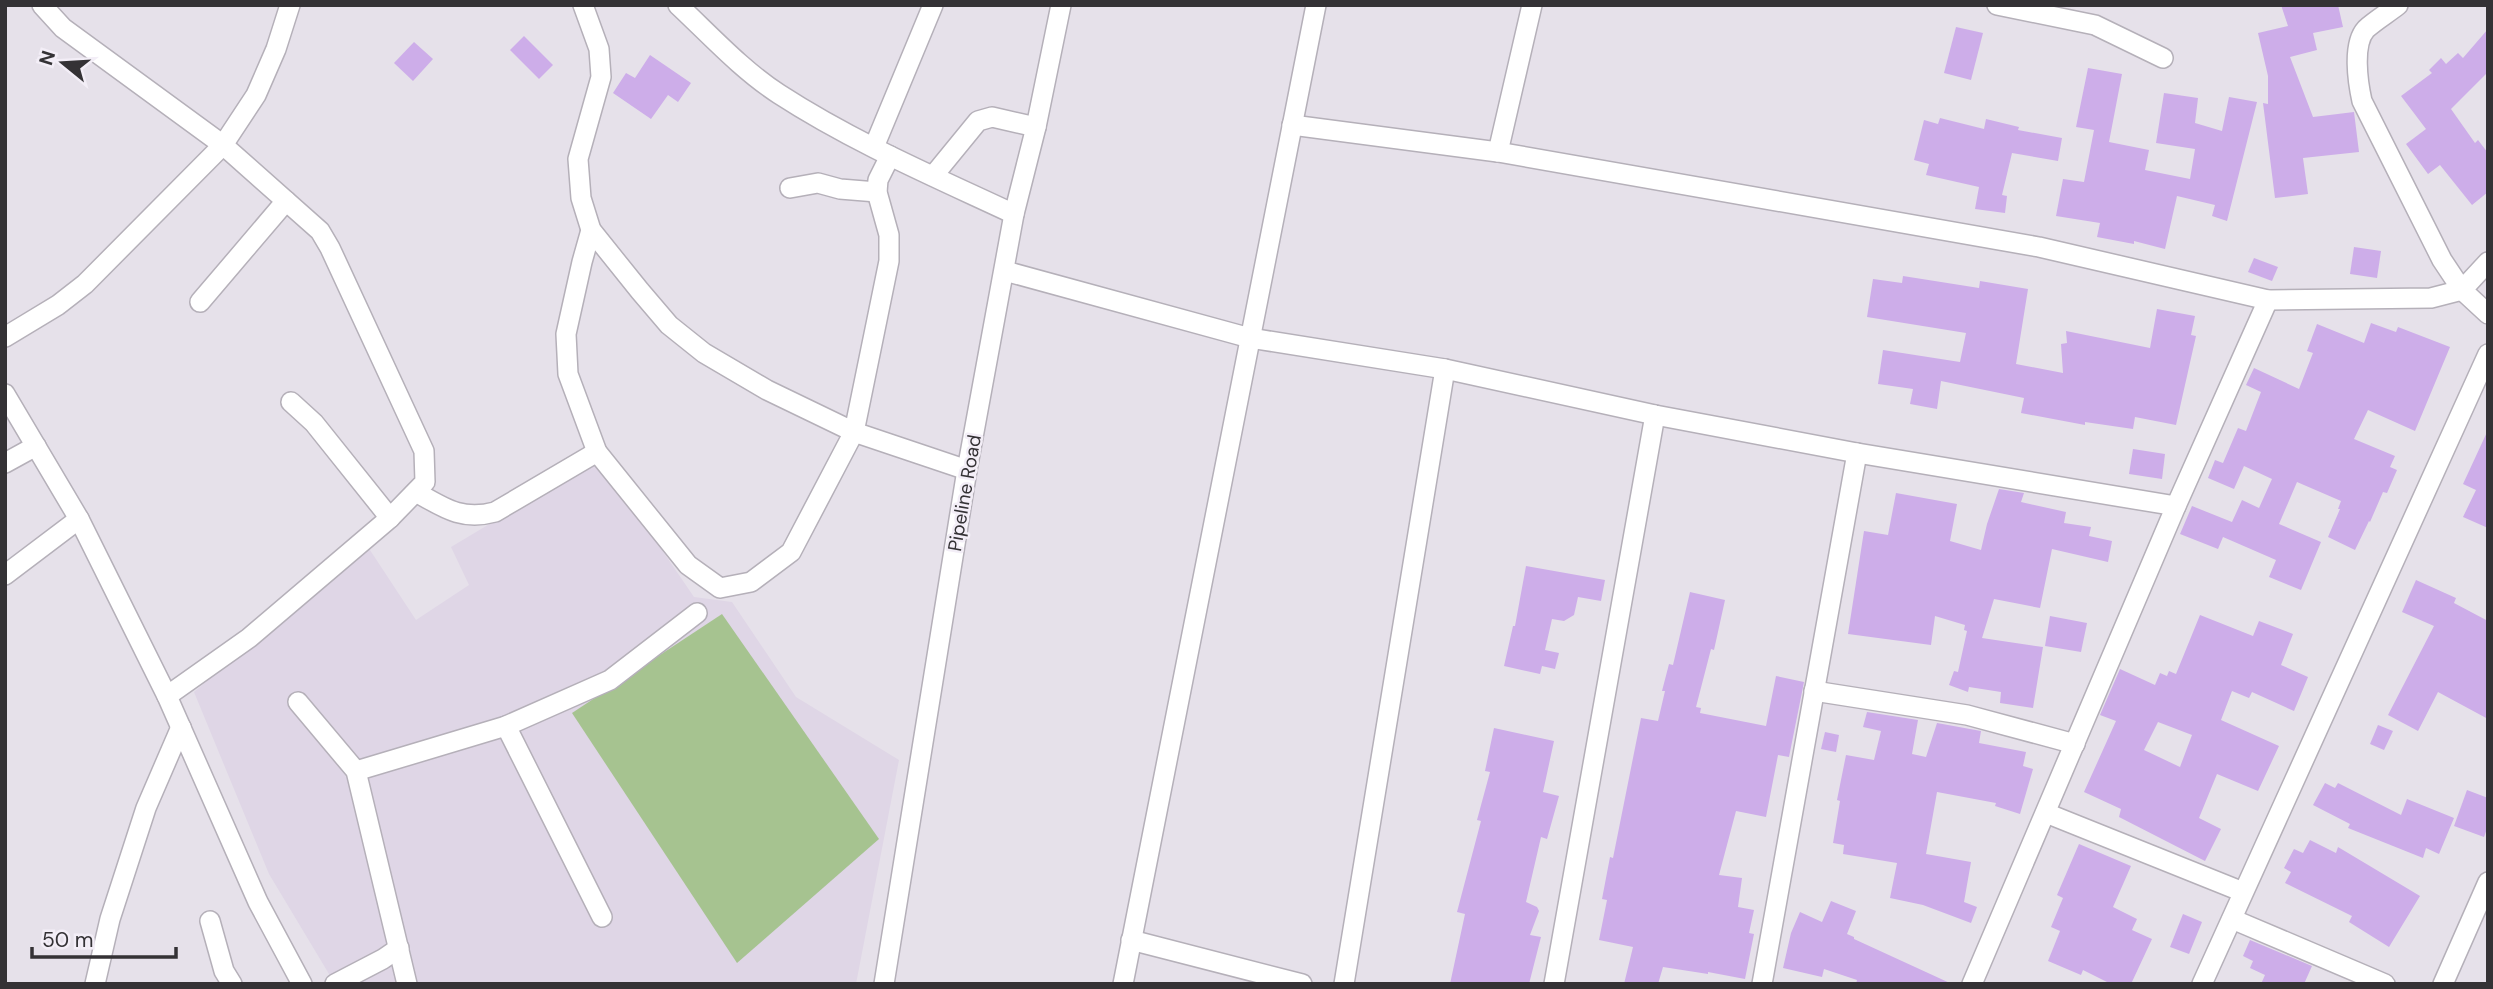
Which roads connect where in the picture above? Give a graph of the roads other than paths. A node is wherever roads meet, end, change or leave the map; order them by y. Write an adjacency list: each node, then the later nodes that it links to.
1 (41, 5): 14 (street)
2 (290, 5): 14 (street)
3 (583, 5): 22 (street)
4 (678, 5): 15 (street)
5 (933, 5): 15 (street)
6 (1061, 5): 13 (street, Pipeline Road)
7 (1316, 5): 12 (street)
8 (1532, 5): 16 (street)
9 (1997, 5): 11 (street)
10 (2398, 5): 25 (street)
11 (2163, 58)
12 (1292, 125): 16 (street); 30 (street)
13 (1036, 127): 17 (street); 21 (street, Pipeline Road)
14 (223, 145): 20 (street); 29 (street)
15 (882, 152): 17 (street); 19 (street)
16 (1498, 152): 26 (street)
17 (933, 176): 21 (street)
18 (790, 188): 19 (street)
19 (877, 192): 36 (street)
20 (286, 201): 27 (street); 42 (street)
21 (1014, 215): 24 (street, Pipeline Road)
22 (591, 230): 36 (street); 38 (street)
23 (2488, 262): 25 (street)
24 (1005, 271): 30 (street); 41 (street, Pipeline Road)
25 (2462, 290): 26 (street); 28 (street)
26 (2268, 300): 43 (street)
27 (200, 302)
28 (2488, 314)
29 (5, 337)
30 (1250, 338): 32 (street); 61 (street)
31 (2488, 354): 57 (street)
32 (1446, 369): 35 (street); 71 (street)
33 (5, 394): 37 (street)
34 (291, 402): 44 (street)
35 (1655, 415): 39 (street); 72 (street)
36 (854, 432): 38 (street); 41 (street)
37 (36, 446): 40 (street); 45 (street)
38 (597, 452): 42 (street)
39 (1857, 453): 43 (street); 48 (street)
40 (5, 463)
41 (967, 470): 68 (street, Pipeline Road)
42 (416, 492): 44 (street)
43 (2176, 506): 53 (street)
44 (390, 518): 49 (street)
45 (79, 519): 46 (street); 49 (street)
46 (5, 575)
47 (697, 613): 51 (street)
48 (1814, 691): 53 (street); 73 (street)
49 (167, 696): 52 (street)
50 (298, 702): 54 (street)
51 (506, 726): 54 (street); 58 (street)
52 (181, 727): 63 (street); 65 (street)
53 (2075, 744): 55 (street)
54 (356, 771): 62 (street)
55 (2046, 813): 57 (street); 74 (street)
56 (2488, 882): 77 (street)
57 (2243, 892): 59 (street)
58 (602, 917)
59 (2232, 919): 75 (street); 76 (street)
60 (210, 921): 64 (street)
61 (1131, 940): 69 (street); 70 (street)
62 (399, 948): 66 (street); 67 (street)
63 (95, 984)
64 (232, 984)
65 (302, 984)
66 (335, 984)
67 (407, 984)
68 (884, 984)
69 (1123, 984)
70 (1302, 984)
71 (1343, 984)
72 (1554, 984)
73 (1762, 984)
74 (1972, 984)
75 (2202, 984)
76 (2385, 984)
77 (2443, 984)

